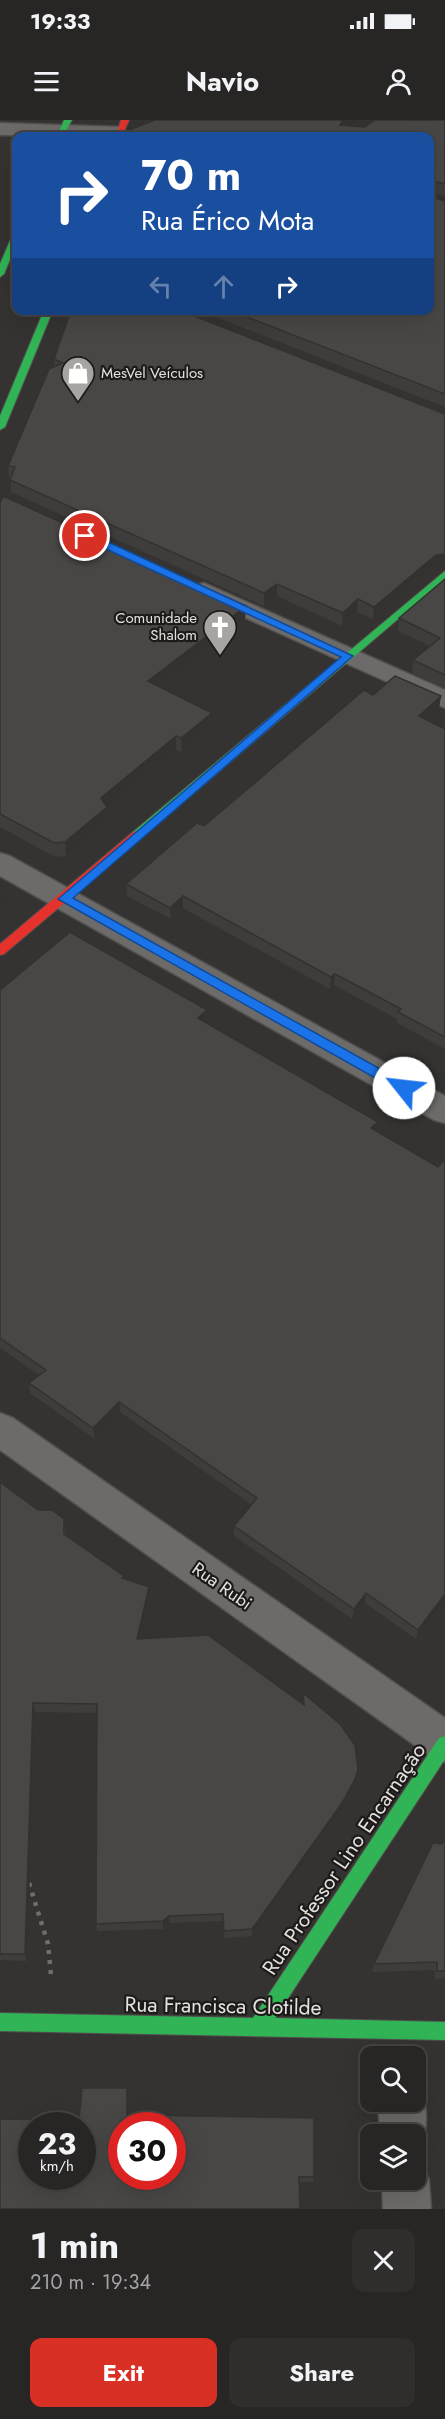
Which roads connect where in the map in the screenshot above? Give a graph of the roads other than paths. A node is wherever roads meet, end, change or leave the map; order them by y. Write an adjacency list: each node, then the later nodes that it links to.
1 (0, 129): 2 (street)
2 (63, 129): 3 (street)
3 (121, 130)
4 (12, 246): 5 (street)
5 (0, 274)
6 (47, 315): 7 (street)
7 (0, 428)
8 (445, 574): 10 (street)
9 (186, 582): 10 (street)
10 (348, 656): 11 (street); 13 (street)
11 (445, 700)
12 (0, 863): 13 (street)
13 (64, 899): 14 (street); 15 (street)
14 (0, 951)
15 (445, 1111)
16 (0, 1429): 17 (street, Rua Rubi)
17 (445, 1743): 19 (street, Rua Professor Lino Encarnação)
18 (0, 2022): 19 (street, Rua Francisca Clotilde)
19 (258, 2027): 21 (street, Rua Francisca Clotilde)
20 (445, 2031): 21 (street, Rua Francisca Clotilde)
21 (398, 2043)
22 (406, 2190): 23 (street)
23 (407, 2209)

